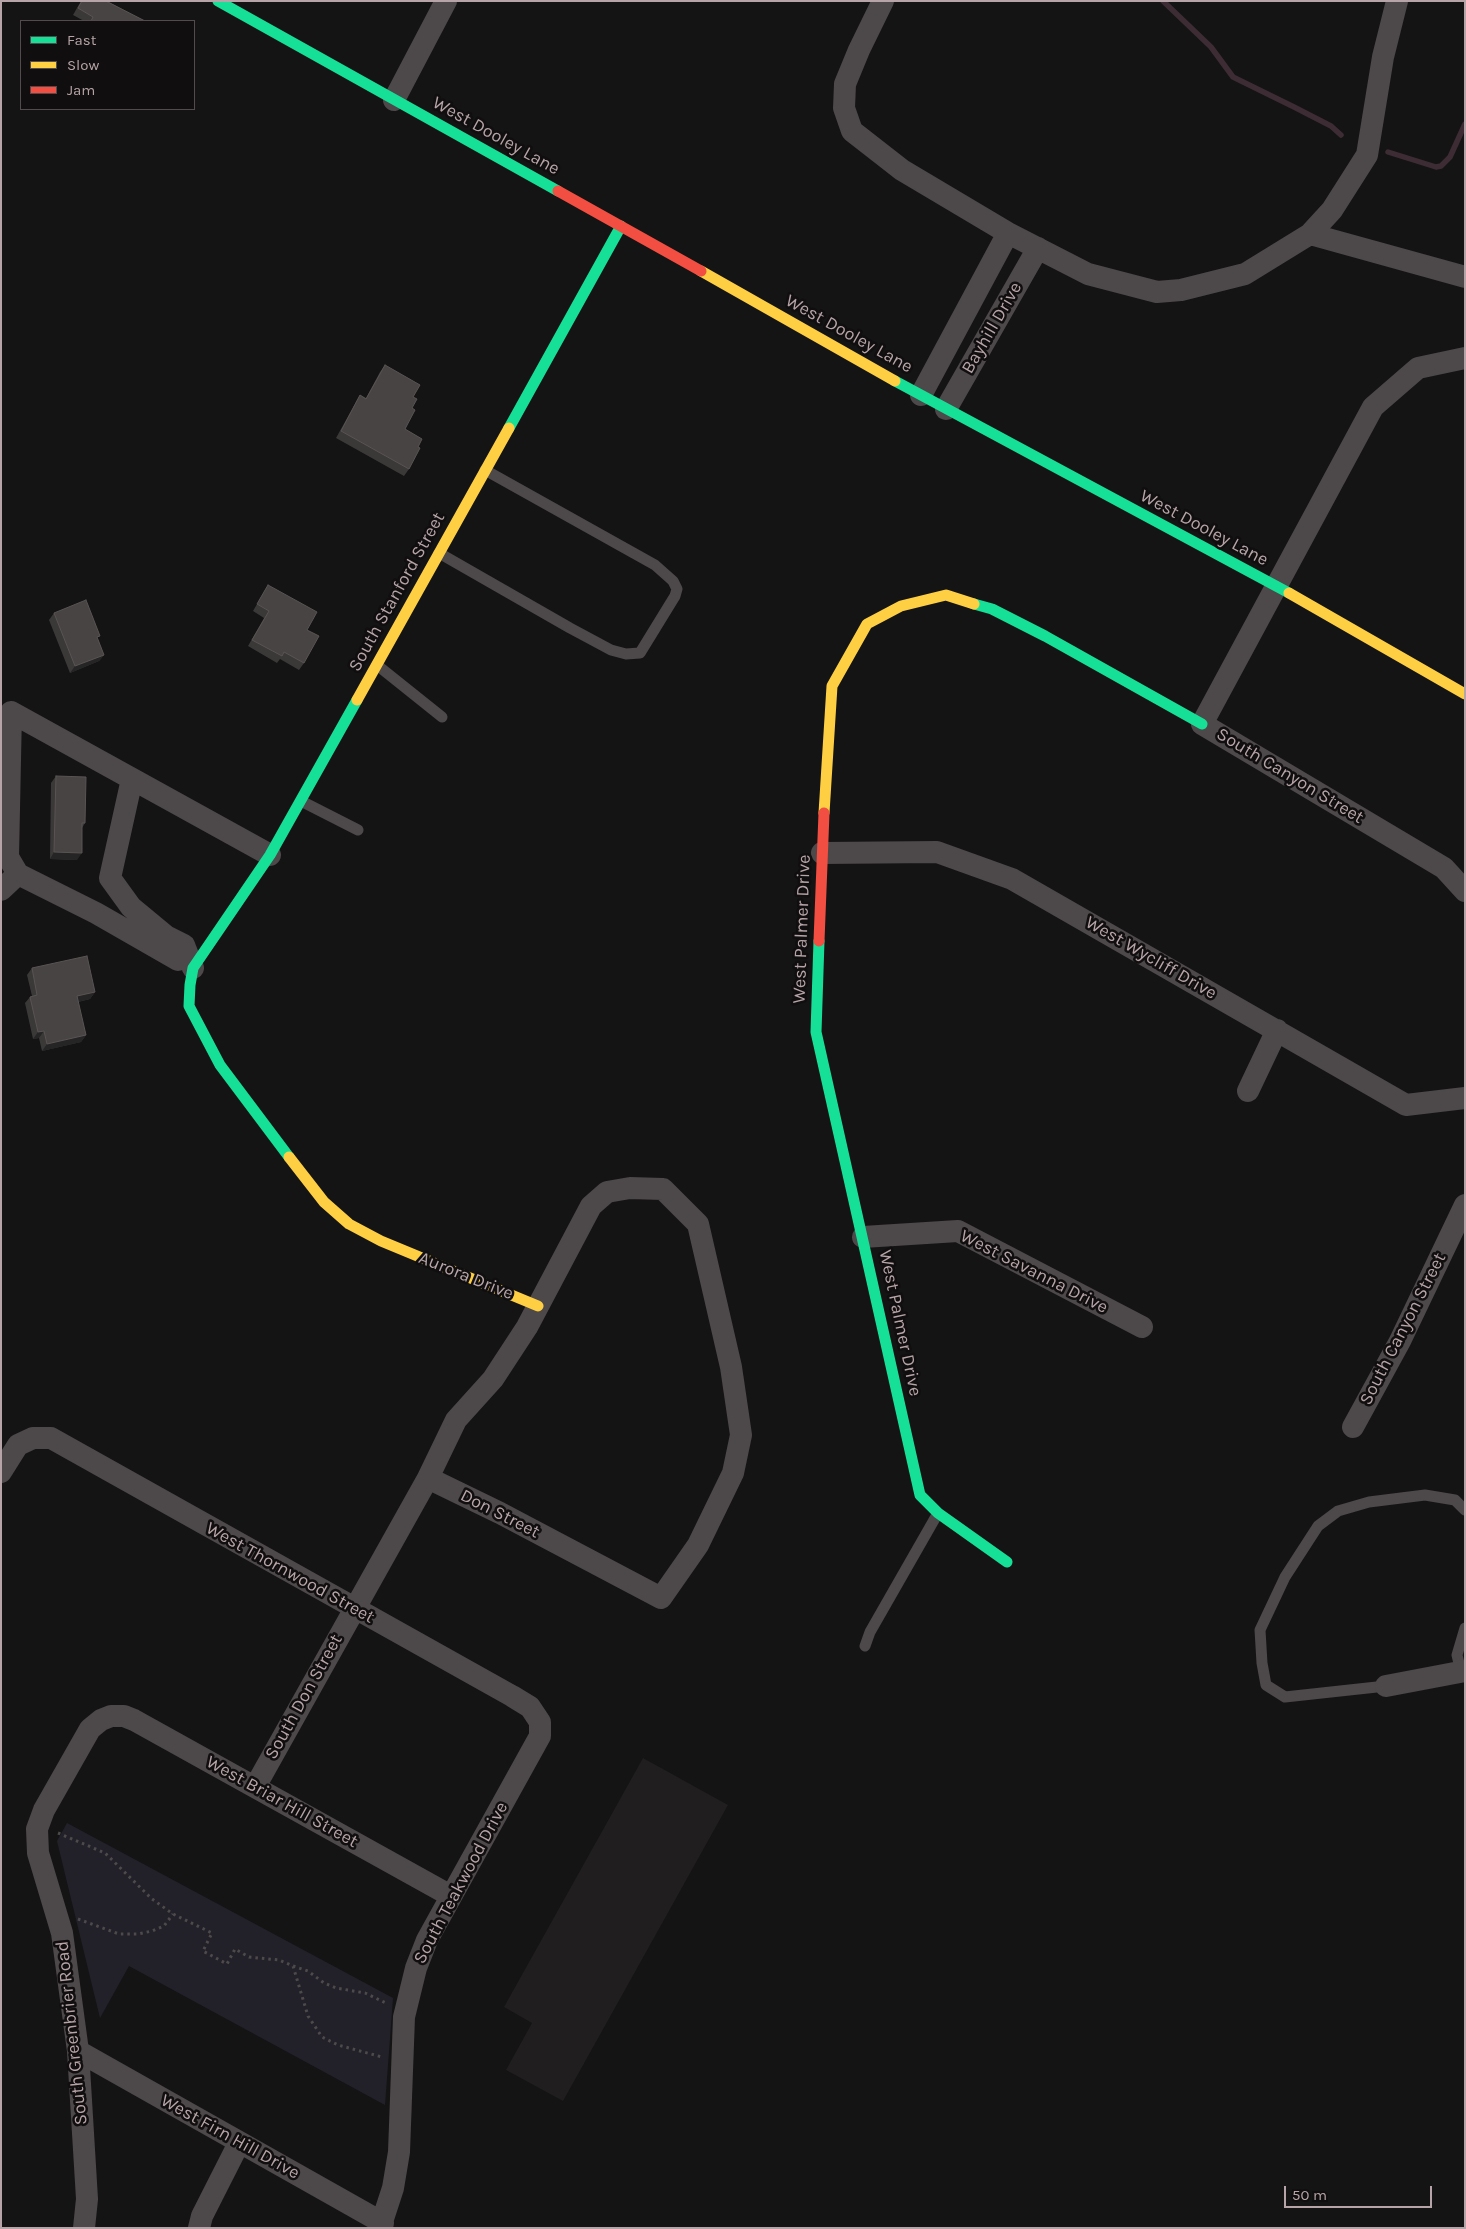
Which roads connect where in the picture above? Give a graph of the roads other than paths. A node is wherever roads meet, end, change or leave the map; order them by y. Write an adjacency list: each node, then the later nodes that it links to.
1 (218, 1): 5 (street, West Dooley Lane)
2 (446, 1): 5 (street)
3 (884, 1): 7 (street)
4 (1397, 1): 8 (street)
5 (394, 100): 6 (street, West Dooley Lane)
6 (621, 226): 12 (street, West Dooley Lane); 14 (street, South Stanford Street)
7 (1008, 233): 9 (street); 12 (street, Bayhill Drive)
8 (1310, 234): 9 (street); 10 (street)
9 (1038, 248): 13 (street, Bayhill Drive)
10 (1465, 277)
11 (1465, 358): 16 (street, South Canyon Street)
12 (921, 395): 13 (street, West Dooley Lane)
13 (946, 409): 16 (street, West Dooley Lane)
14 (485, 470): 15 (street, South Stanford Street); 15 (lane)
15 (439, 553): 17 (street, South Stanford Street)
16 (1276, 586): 18 (street, West Dooley Lane); 20 (street, South Canyon Street)
17 (377, 665): 19 (lane); 22 (street, South Stanford Street)
18 (1465, 694)
19 (442, 717)
20 (1202, 724): 24 (street, West Palmer Drive); 28 (street, South Canyon Street)
21 (132, 779): 25 (street); 26 (street); 29 (street)
22 (300, 801): 23 (lane); 25 (street, South Stanford Street)
23 (358, 830)
24 (822, 853): 30 (street, West Wycliff Drive); 34 (street, West Palmer Drive)
25 (270, 855): 29 (street, South Stanford Street)
26 (18, 874): 27 (street); 29 (street)
27 (1, 890)
28 (1465, 891)
29 (194, 968): 35 (street, Aurora Drive)
30 (1277, 1030): 31 (street); 32 (street, West Wycliff Drive)
31 (1248, 1092)
32 (1465, 1098)
33 (1465, 1205): 37 (street, South Canyon Street)
34 (863, 1237): 36 (street, West Savanna Drive); 41 (street, West Palmer Drive)
35 (538, 1306): 39 (street); 39 (street, Don Street)
36 (1142, 1327)
37 (1353, 1427)
38 (1, 1472): 43 (street, West Thornwood Street)
39 (428, 1478): 43 (street, South Don Street)
40 (1465, 1510): 47 (lane)
41 (938, 1513): 42 (street, West Palmer Drive); 45 (lane)
42 (1007, 1562)
43 (353, 1609): 49 (street, West Thornwood Street); 50 (street, South Don Street)
44 (1465, 1628): 46 (lane)
45 (865, 1646)
46 (1463, 1671): 47 (street)
47 (1386, 1686)
48 (111, 1716): 50 (street, West Briar Hill Street); 52 (street, South Greenbrier Road)
49 (540, 1722): 51 (street, South Teakwood Drive)
50 (255, 1787): 51 (street, West Briar Hill Street)
51 (451, 1896): 54 (street, South Teakwood Drive)
52 (78, 2051): 53 (street, West Firn Hill Drive); 55 (street, South Greenbrier Road)
53 (239, 2143): 54 (street, West Firn Hill Drive); 56 (street)
54 (381, 2225)
55 (84, 2228)
56 (199, 2228)

